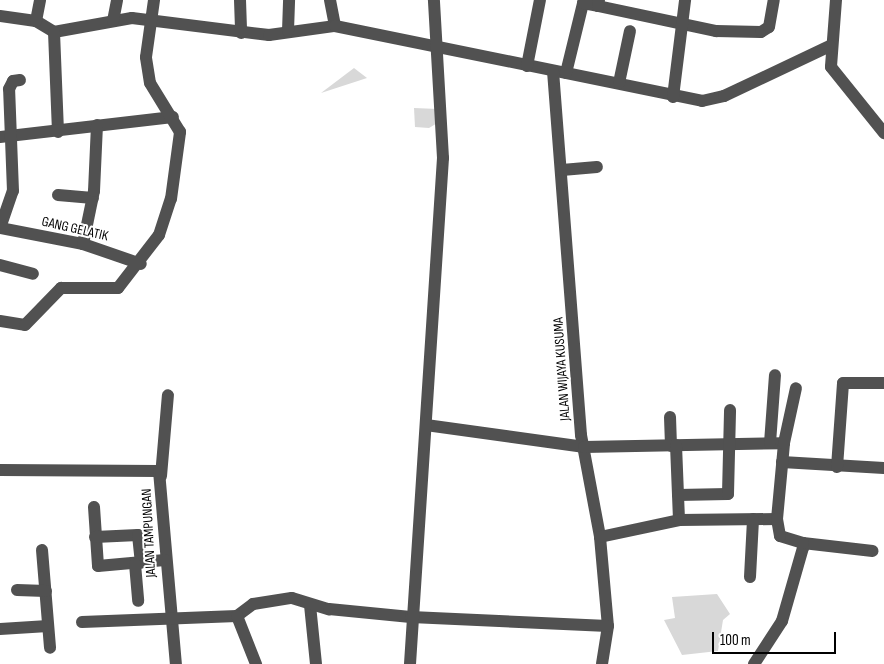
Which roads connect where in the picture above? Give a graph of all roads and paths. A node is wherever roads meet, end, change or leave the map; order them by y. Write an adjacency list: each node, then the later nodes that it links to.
1 (40, 0): 15 (street)
2 (117, 0): 16 (street)
3 (154, 0): 14 (street)
4 (240, 0): 22 (street)
5 (289, 0): 19 (street)
6 (330, 0): 18 (street)
7 (434, 0): 24 (street)
8 (540, 0): 26 (street)
9 (685, 0): 17 (street)
10 (774, 0): 17 (street)
11 (836, 0): 23 (street)
12 (599, 3): 17 (street); 28 (street, JALAN WIJAYA KUSUMA)
13 (0, 16): 15 (street)
14 (148, 20): 16 (street); 22 (street); 32 (street)
15 (36, 21): 20 (street)
16 (113, 21): 20 (street)
17 (682, 23): 31 (street)
18 (335, 26): 19 (street); 24 (street)
19 (288, 31): 22 (street)
20 (54, 32): 35 (street)
21 (630, 32): 30 (street)
22 (241, 33)
23 (830, 46): 25 (street); 27 (street)
24 (438, 49): 26 (street); 53 (street)
25 (811, 58): 27 (street); 31 (street)
26 (527, 66): 28 (street)
27 (831, 67): 34 (street)
28 (560, 72): 30 (street); 38 (street, JALAN WIJAYA KUSUMA)
29 (20, 80): 36 (street)
30 (619, 83): 31 (street)
31 (673, 97)
32 (173, 118): 33 (street); 43 (street)
33 (97, 125): 35 (street); 40 (street)
34 (883, 130)
35 (58, 132): 36 (street)
36 (6, 136): 41 (street)
37 (597, 167): 38 (street)
38 (562, 170): 58 (street, JALAN WIJAYA KUSUMA)
39 (58, 195): 40 (street)
40 (93, 198): 42 (street)
41 (0, 228): 42 (street, GANG GELATIK)
42 (83, 244): 43 (street, GANG GELATIK)
43 (141, 264): 46 (street)
44 (0, 265): 45 (street)
45 (33, 274)
46 (0, 322)
47 (775, 375): 54 (street)
48 (876, 386): 60 (street)
49 (796, 388): 55 (street)
50 (168, 396): 63 (street)
51 (730, 410): 56 (street)
52 (670, 417): 57 (street)
53 (426, 425): 58 (street); 83 (street)
54 (770, 443): 55 (street); 56 (street)
55 (784, 443): 59 (street)
56 (732, 444): 57 (street); 64 (street)
57 (674, 445): 58 (street); 64 (street)
58 (584, 448): 70 (street, JALAN WIJAYA KUSUMA)
59 (782, 462): 60 (street); 67 (street)
60 (837, 467): 61 (street)
61 (884, 468)
62 (0, 470): 63 (street, JALAN TAMPUNGAN)
63 (161, 476): 74 (street, JALAN TAMPUNGAN)
64 (678, 495): 68 (street)
65 (94, 508): 69 (street)
66 (753, 519): 67 (street); 68 (street); 76 (street)
67 (778, 519): 71 (street)
68 (679, 520): 70 (street)
69 (95, 537): 75 (street); 75 (street)
70 (600, 537): 86 (street, JALAN WIJAYA KUSUMA)
71 (803, 543): 73 (street); 94 (street)
72 (42, 550): 78 (street)
73 (873, 550)
74 (165, 560): 75 (street); 81 (street, JALAN TAMPUNGAN)
75 (138, 563): 79 (street)
76 (750, 577)
77 (17, 590): 78 (street)
78 (46, 591): 85 (street)
79 (138, 601)
80 (310, 605): 82 (street); 83 (street); 91 (street)
81 (169, 616): 82 (street); 84 (street); 89 (street, JALAN TAMPUNGAN)
82 (238, 616): 90 (street)
83 (411, 617): 86 (street); 92 (street)
84 (82, 622)
85 (48, 626): 87 (street); 88 (street)
86 (608, 626): 93 (street, JALAN WIJAYA KUSUMA)
87 (0, 629)
88 (50, 648)
89 (176, 664)
90 (256, 664)
91 (316, 664)
92 (410, 664)
93 (602, 664)
94 (754, 664)

